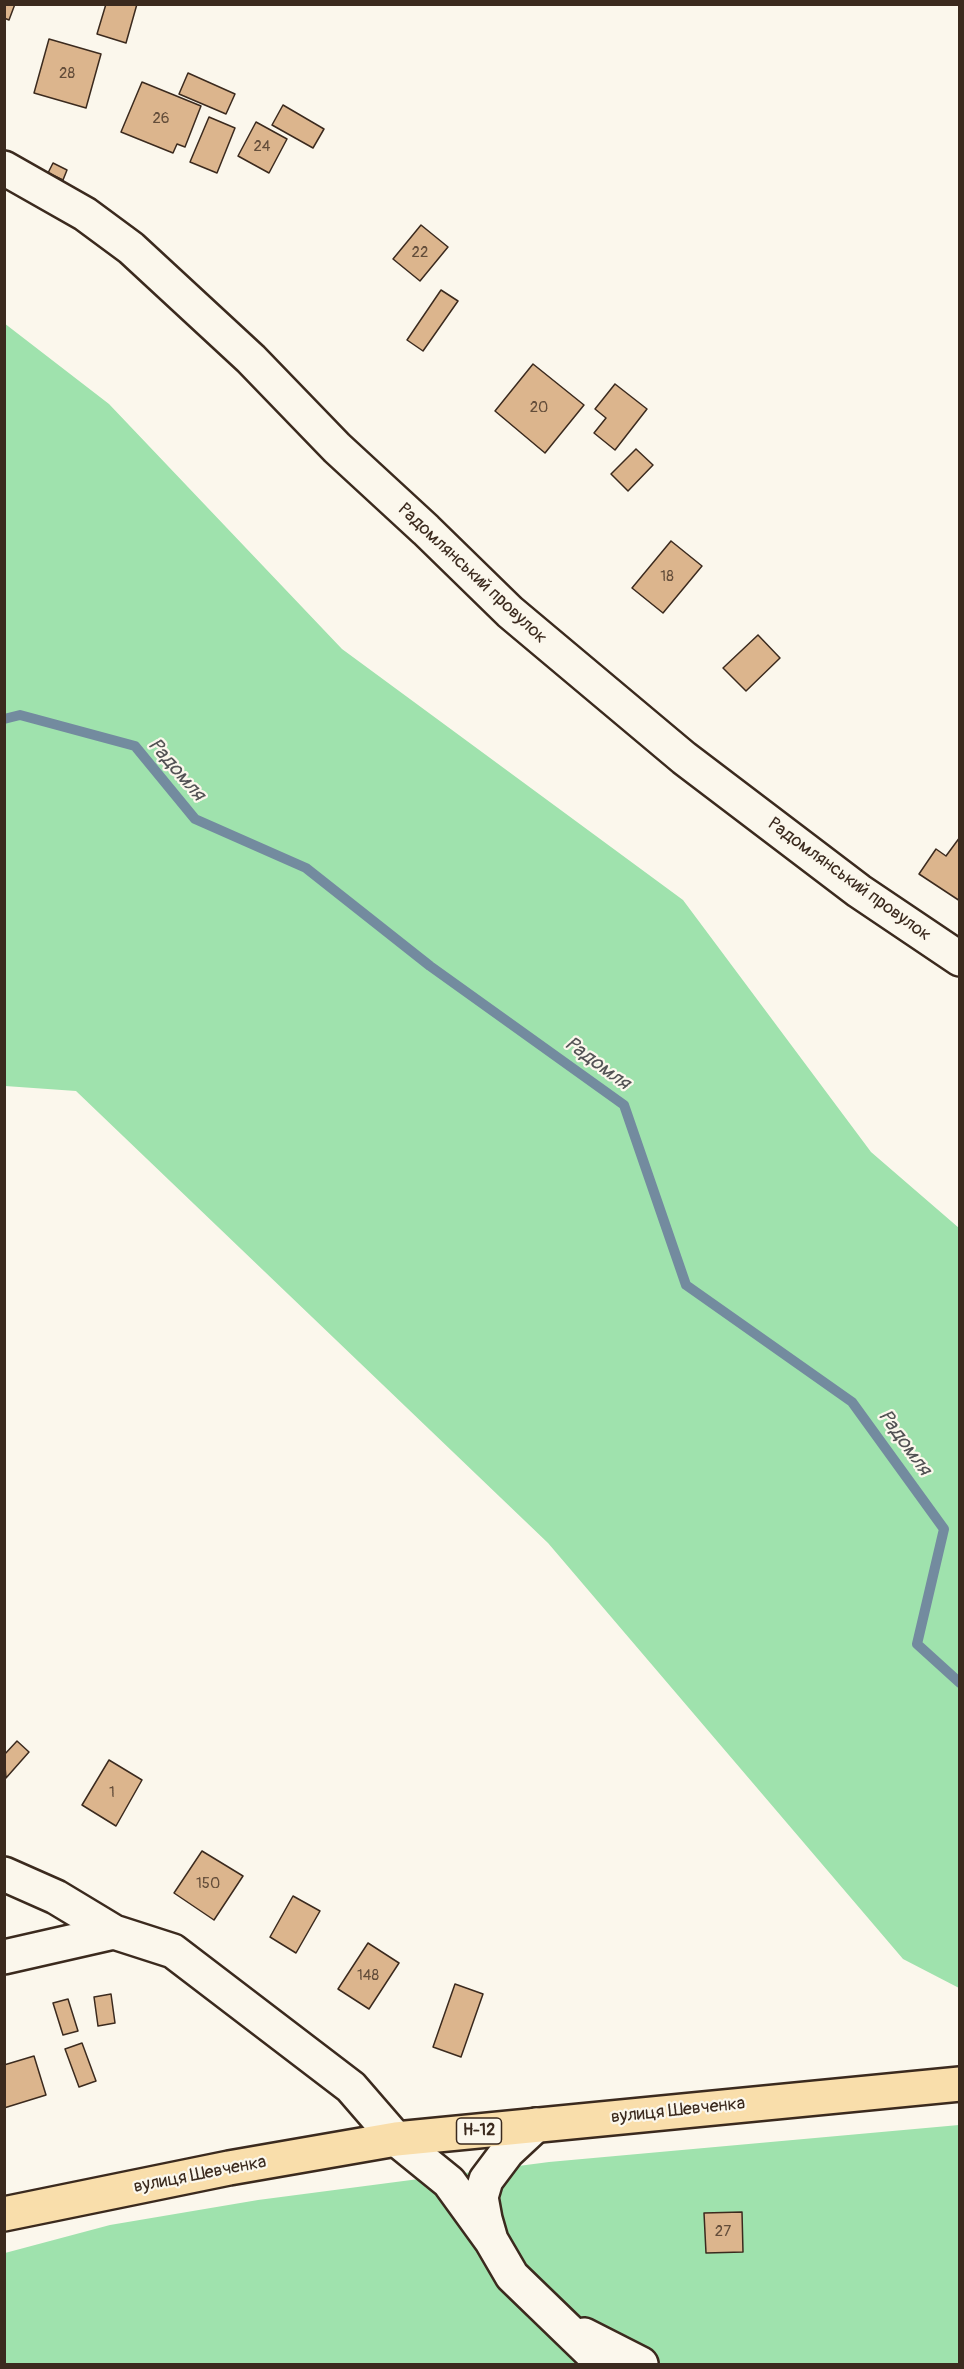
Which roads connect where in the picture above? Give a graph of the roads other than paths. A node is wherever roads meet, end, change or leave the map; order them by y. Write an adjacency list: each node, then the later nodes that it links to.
1 (4, 168): 2 (street, Радомлянський провулок)
2 (960, 958)
3 (4, 1874): 4 (street)
4 (114, 1932): 5 (street); 8 (street)
5 (4, 1957)
6 (960, 2084): 7 (main road, вулиця Шевченка / Н-12)
7 (536, 2125): 8 (main road, вулиця Шевченка / Н-12); 10 (street)
8 (396, 2139): 9 (main road, вулиця Шевченка / Н-12); 10 (street)
9 (4, 2214)
10 (491, 2240): 11 (street)
11 (558, 2321): 12 (street); 13 (street)
12 (603, 2364)
13 (641, 2364)

